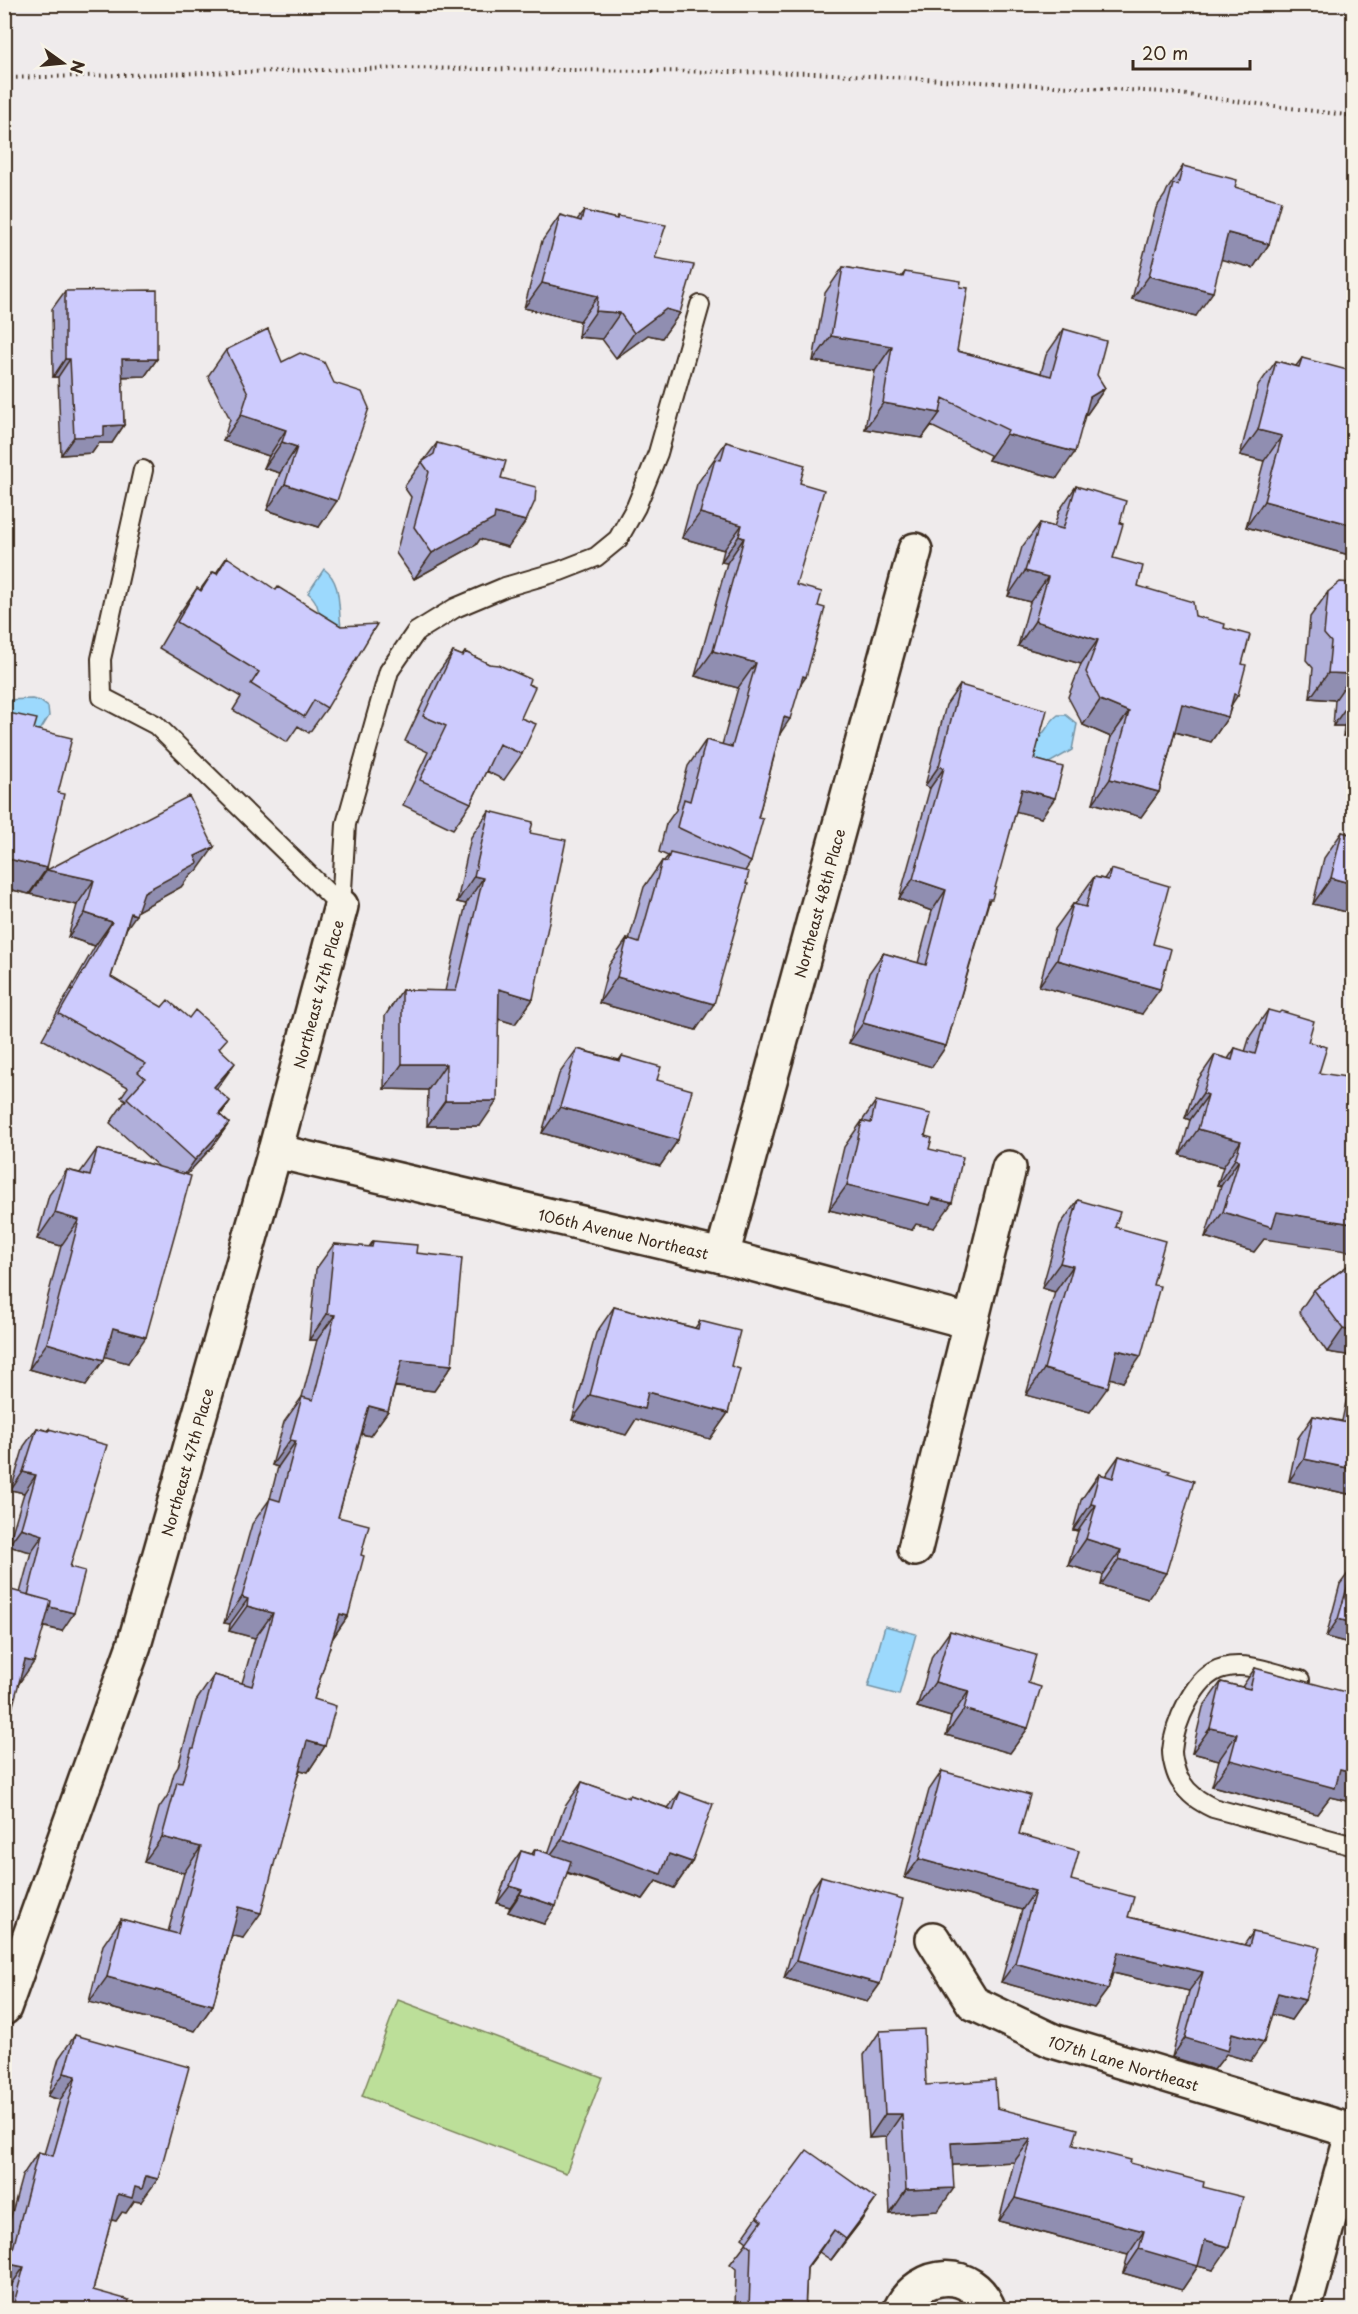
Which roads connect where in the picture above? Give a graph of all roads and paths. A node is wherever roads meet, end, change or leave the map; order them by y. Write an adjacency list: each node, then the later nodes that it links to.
1 (4, 78): 2 (path)
2 (1353, 116)
3 (700, 305): 6 (lane)
4 (143, 470): 6 (lane)
5 (915, 550): 9 (street, Northeast 48th Place)
6 (341, 906): 7 (street, Northeast 47th Place)
7 (275, 1151): 9 (street, 106th Avenue Northeast); 15 (street, Northeast 47th Place)
8 (1009, 1168): 10 (street)
9 (722, 1256): 10 (street, 106th Avenue Northeast)
10 (970, 1322): 11 (street)
11 (915, 1549)
12 (1322, 1686): 13 (lane)
13 (1353, 1846)
14 (933, 1940): 16 (street, 107th Lane Northeast)
15 (4, 2008)
16 (1353, 2129): 19 (street)
17 (900, 2310): 18 (street)
18 (989, 2310)
19 (1304, 2310)

